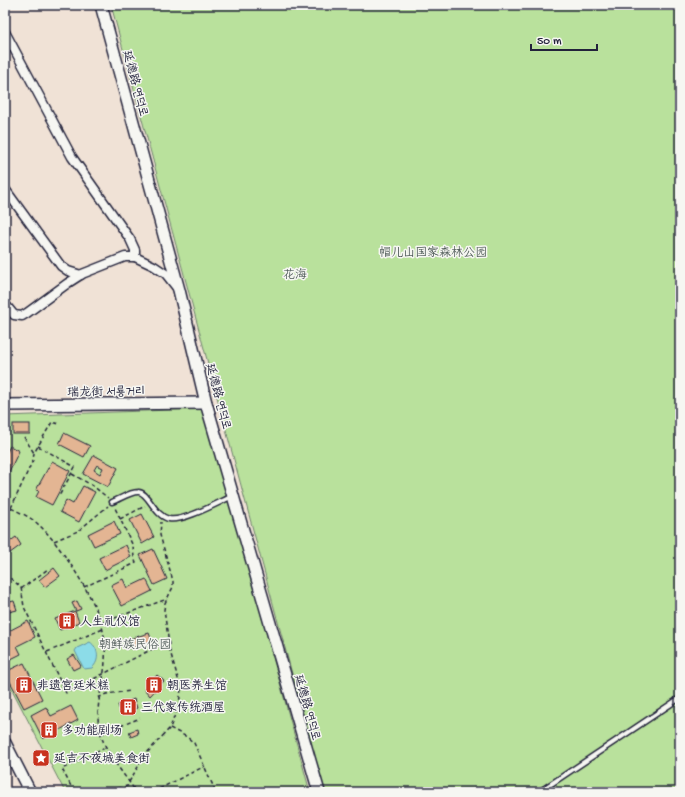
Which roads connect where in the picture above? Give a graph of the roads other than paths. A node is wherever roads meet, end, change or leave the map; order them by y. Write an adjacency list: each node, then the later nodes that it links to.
1 (102, 5): 6 (main road, 延德路 연덕로)
2 (5, 32): 4 (street)
3 (5, 189): 5 (street)
4 (135, 257): 5 (street); 6 (street)
5 (81, 275): 7 (street)
6 (179, 290): 8 (main road, 延德路 연덕로)
7 (5, 304)
8 (206, 403): 9 (main road, 瑞龙街 서룡거리); 10 (main road, 延德路 연덕로)
9 (5, 406)
10 (233, 496): 11 (lane); 15 (main road, 延德路 연덕로)
11 (112, 502)
12 (680, 698): 16 (lane)
13 (5, 743): 14 (main road)
14 (30, 792)
15 (319, 792)
16 (539, 792)

